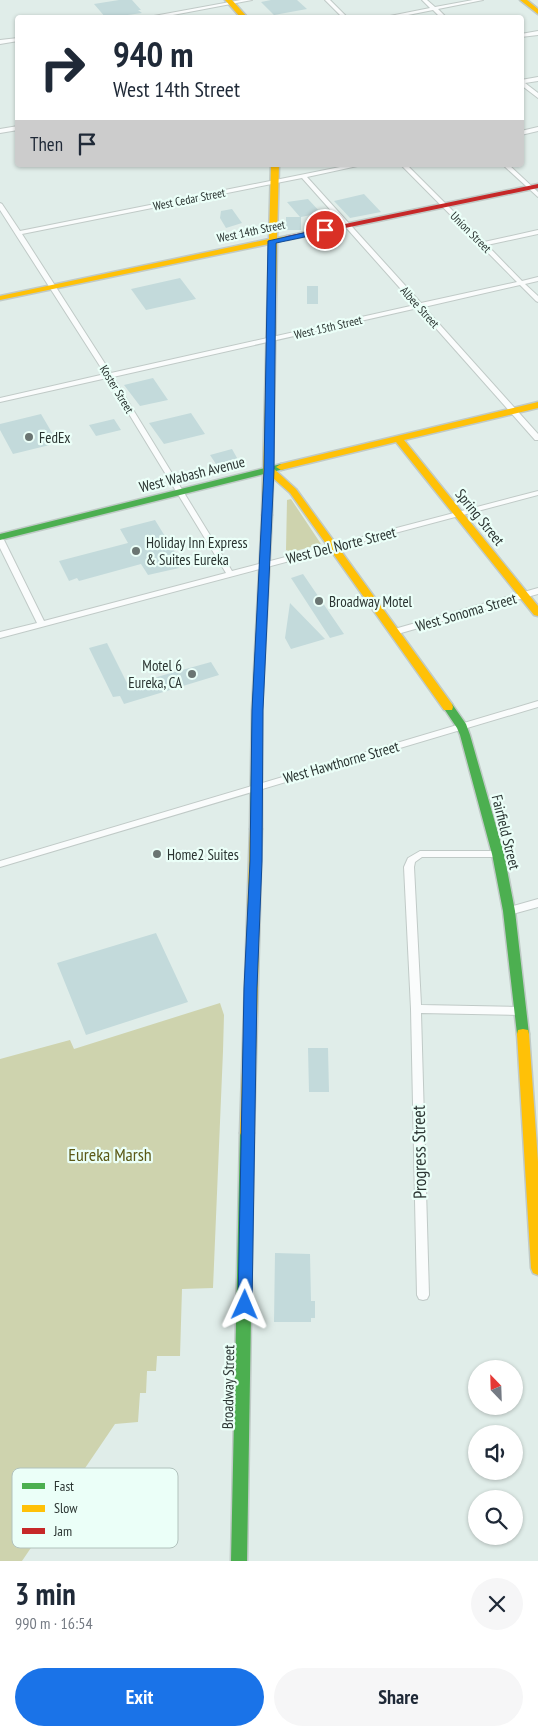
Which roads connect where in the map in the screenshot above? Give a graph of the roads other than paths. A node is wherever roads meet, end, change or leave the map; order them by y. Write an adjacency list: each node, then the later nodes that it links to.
1 (250, 0): 6 (street)
2 (327, 0): 11 (street)
3 (424, 0): 7 (street)
4 (481, 0): 7 (street)
5 (522, 0): 8 (main road)
6 (230, 2): 9 (street); 10 (main road)
7 (434, 8): 12 (street); 13 (street)
8 (538, 12)
9 (161, 15)
10 (242, 15)
11 (343, 15)
12 (398, 15)
13 (442, 15)
14 (538, 33): 15 (street)
15 (524, 35)
16 (15, 40): 17 (street)
17 (0, 42)
18 (538, 79): 19 (street)
19 (524, 81)
20 (524, 84): 21 (street)
21 (538, 96)
22 (15, 128): 24 (street)
23 (538, 130): 25 (street)
24 (0, 131)
25 (524, 132)
26 (275, 167): 31 (main road, Broadway Street)
27 (349, 167): 30 (street, West Cedar Street)
28 (406, 167): 34 (street, Union Street)
29 (508, 167): 32 (street)
30 (303, 176): 31 (street, West Cedar Street); 35 (street, Albee Street)
31 (275, 182): 37 (street, West Cedar Street); 38 (main road, Broadway Street)
32 (535, 189): 34 (main road, West 14th Street)
33 (0, 205): 37 (street, Koster Street)
34 (444, 205): 35 (main road, West 14th Street); 39 (street, Union Street)
35 (347, 225): 38 (main road, West 14th Street); 45 (street, Albee Street)
36 (538, 232): 39 (street)
37 (18, 233): 42 (street, Koster Street)
38 (272, 241): 42 (main road, West 14th Street); 46 (main road, Broadway Street)
39 (483, 244): 41 (street, Union Street)
40 (538, 279): 41 (street, West 15th Street)
41 (522, 283): 44 (street, Union Street); 45 (street, West 15th Street)
42 (53, 287): 43 (main road, West 14th Street); 47 (street, Koster Street)
43 (0, 298)
44 (538, 300)
45 (420, 306): 46 (street, West 15th Street); 50 (street, Albee Street)
46 (271, 340): 47 (street, West 15th Street); 53 (main road, Broadway Street)
47 (108, 376): 48 (street, West 15th Street); 54 (street, Koster Street)
48 (0, 400)
49 (538, 405): 50 (main road, West Wabash Avenue)
50 (514, 411): 51 (street, Albee Street); 52 (main road, West Wabash Avenue)
51 (538, 438)
52 (398, 439): 53 (main road, West Wabash Avenue); 56 (main road, Spring Street)
53 (269, 470): 54 (main road, West Wabash Avenue); 58 (main road, Fairfield Street); 59 (main road, Broadway Street)
54 (181, 492): 57 (main road, West Wabash Avenue); 60 (street, Koster Street)
55 (538, 493): 56 (street, West Del Norte Street)
56 (458, 514): 58 (street, West Del Norte Street); 62 (main road, Spring Street)
57 (0, 539): 64 (street)
58 (333, 547): 59 (street, West Del Norte Street); 65 (main road, Fairfield Street)
59 (265, 564): 60 (street, West Del Norte Street); 69 (main road, Broadway Street)
60 (230, 574): 64 (street, West Del Norte Street)
61 (538, 591): 62 (street, West Sonoma Street)
62 (523, 596): 63 (main road, Spring Street); 65 (street, West Sonoma Street)
63 (538, 614)
64 (42, 624): 66 (street, West Del Norte Street)
65 (394, 632): 68 (main road, Fairfield Street)
66 (0, 635)
67 (538, 704): 68 (street, West Hawthorne Street)
68 (462, 727): 69 (street, West Hawthorne Street); 70 (main road, Fairfield Street)
69 (257, 787): 71 (street, West Hawthorne Street); 79 (main road, Broadway Street)
70 (498, 854): 73 (main road, Fairfield Street); 74 (street, Progress Street)
71 (0, 864)
72 (538, 904): 73 (street)
73 (509, 911): 75 (main road, Fairfield Street)
74 (416, 1009): 75 (street); 78 (street, Progress Street)
75 (521, 1012): 76 (main road, Fairfield Street)
76 (536, 1234): 77 (main road, Fairfield Street)
77 (538, 1268)
78 (423, 1295)
79 (239, 1561)

